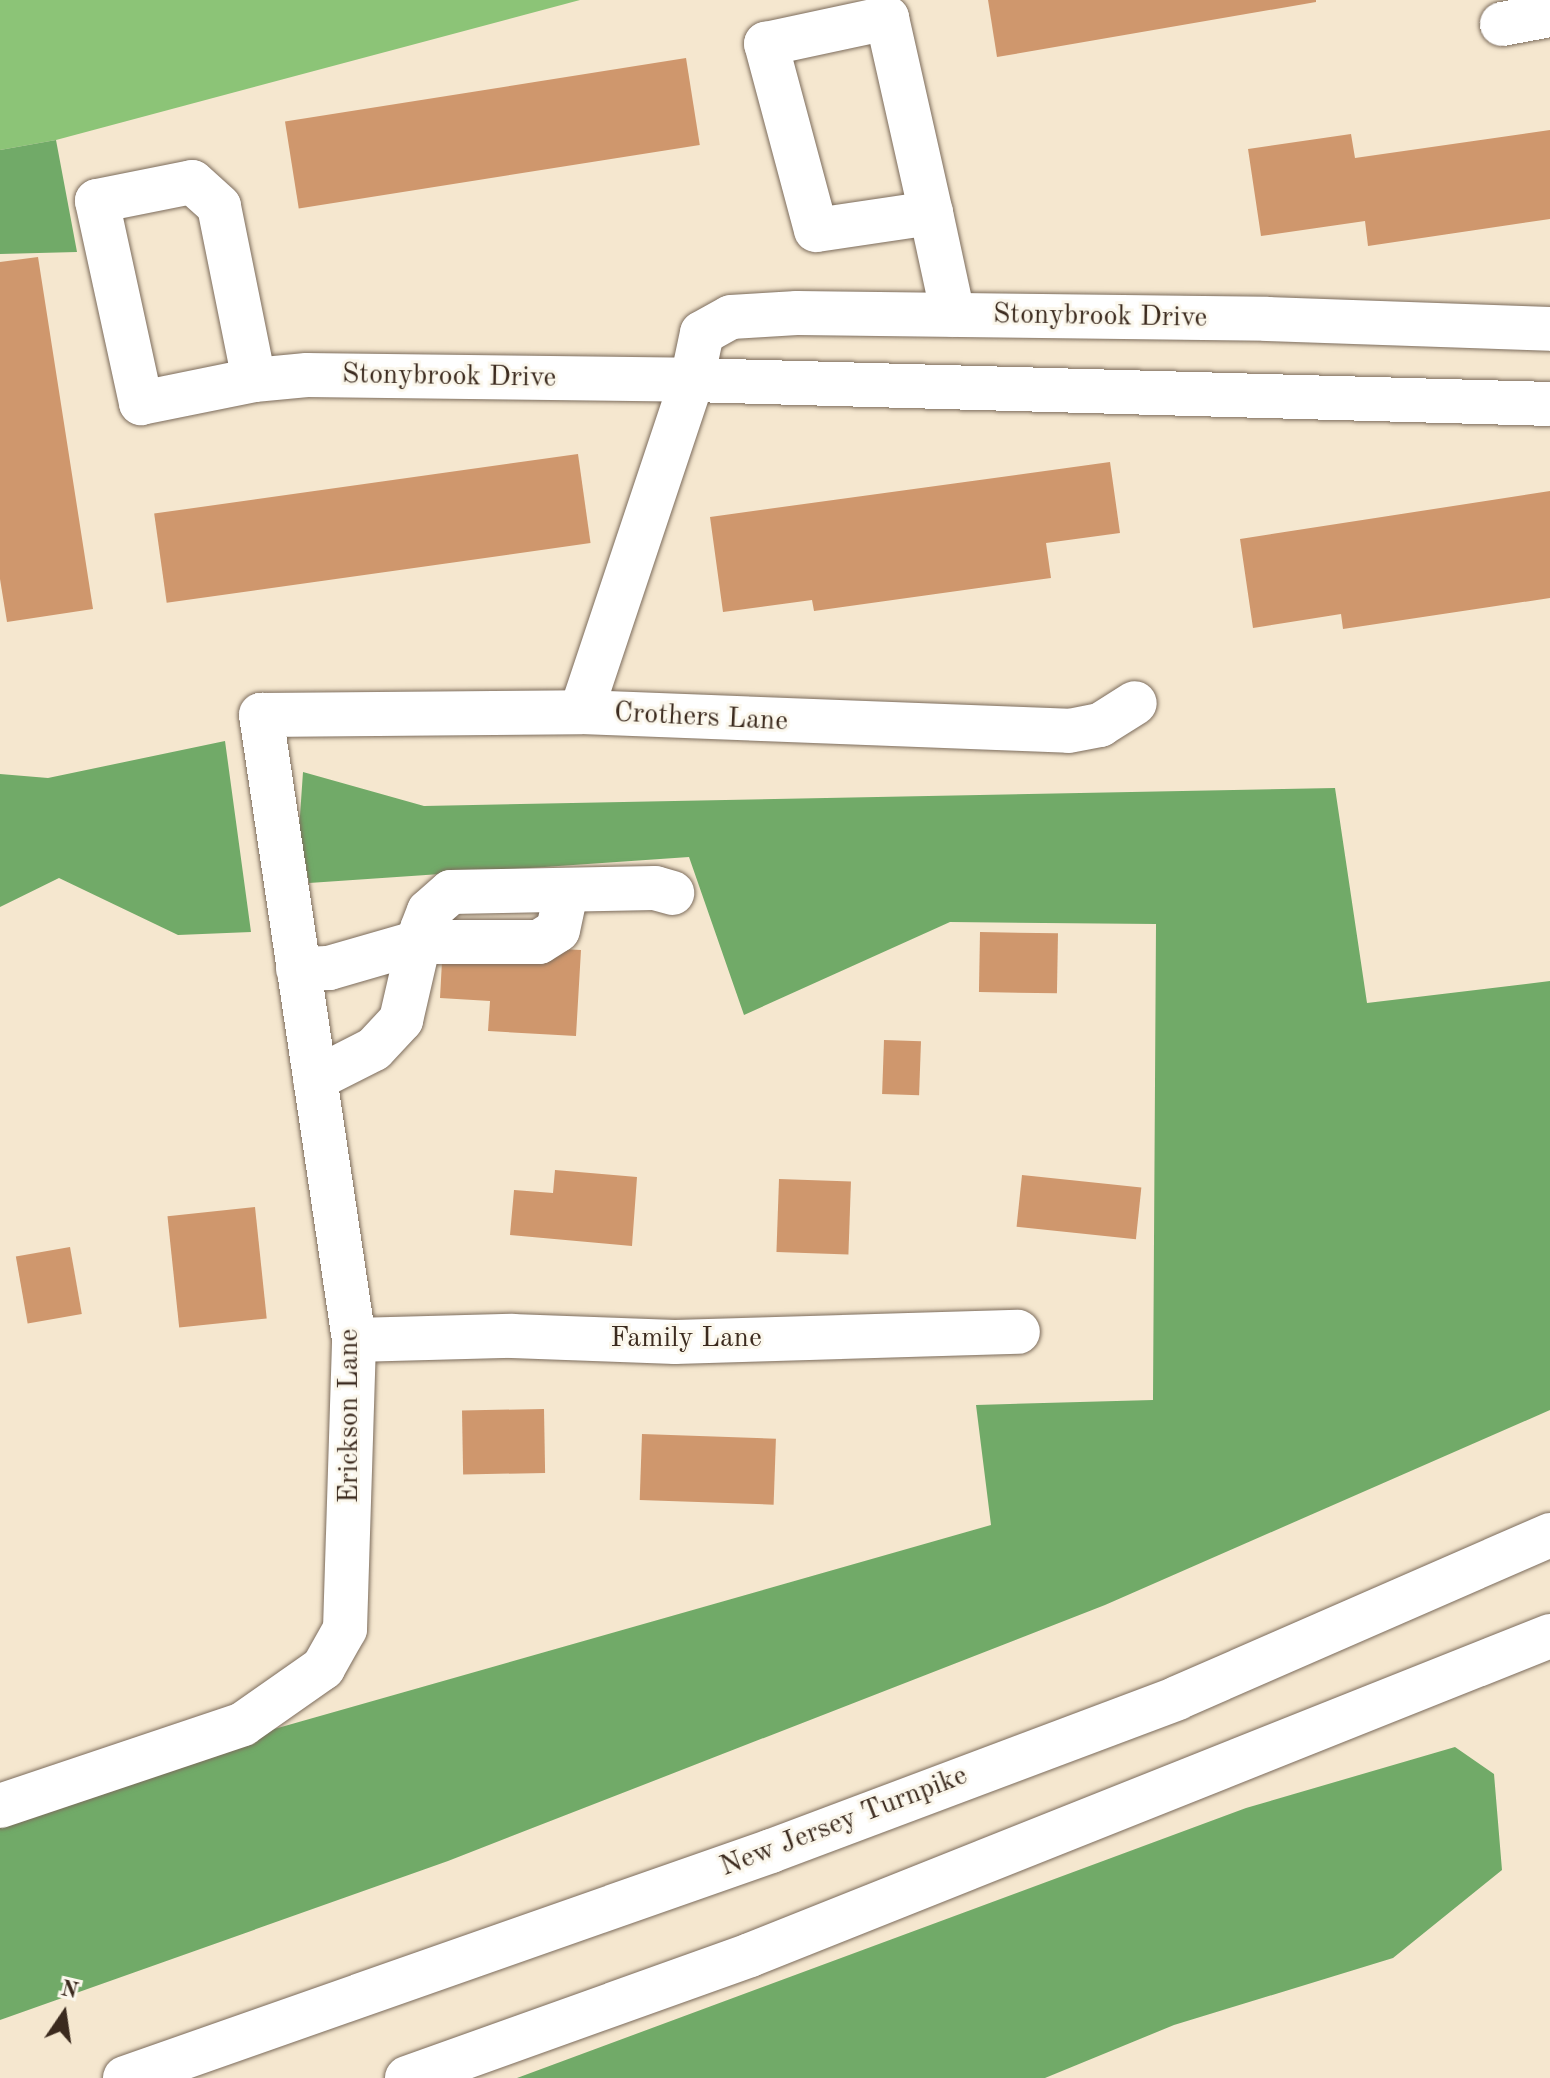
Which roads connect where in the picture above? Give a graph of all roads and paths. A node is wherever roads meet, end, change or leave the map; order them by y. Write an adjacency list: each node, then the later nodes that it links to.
1 (931, 213): 1 (main road); 2 (main road)
2 (953, 315): 3 (main road, Stonybrook Drive); 5 (main road, Stonybrook Drive)
3 (1550, 329)
4 (254, 380): 4 (main road, Stonybrook Drive); 5 (main road, Stonybrook Drive)
5 (692, 380): 6 (main road, Stonybrook Drive); 8 (main road)
6 (1550, 404)
7 (1135, 703): 8 (main road, Crothers Lane)
8 (581, 712): 9 (main road, Crothers Lane)
9 (261, 715): 12 (main road, Erickson Lane)
10 (672, 893): 11 (main road)
11 (419, 942): 12 (main road); 13 (main road)
12 (298, 969): 13 (main road, Erickson Lane)
13 (315, 1079): 15 (main road, Erickson Lane)
14 (1018, 1332): 15 (main road, Family Lane)
15 (354, 1340): 18 (main road, Erickson Lane)
16 (1550, 1535): 19 (main road, New Jersey Turnpike)
17 (1550, 1636): 20 (main road)
18 (0, 1806)
19 (125, 2078)
20 (407, 2078)

